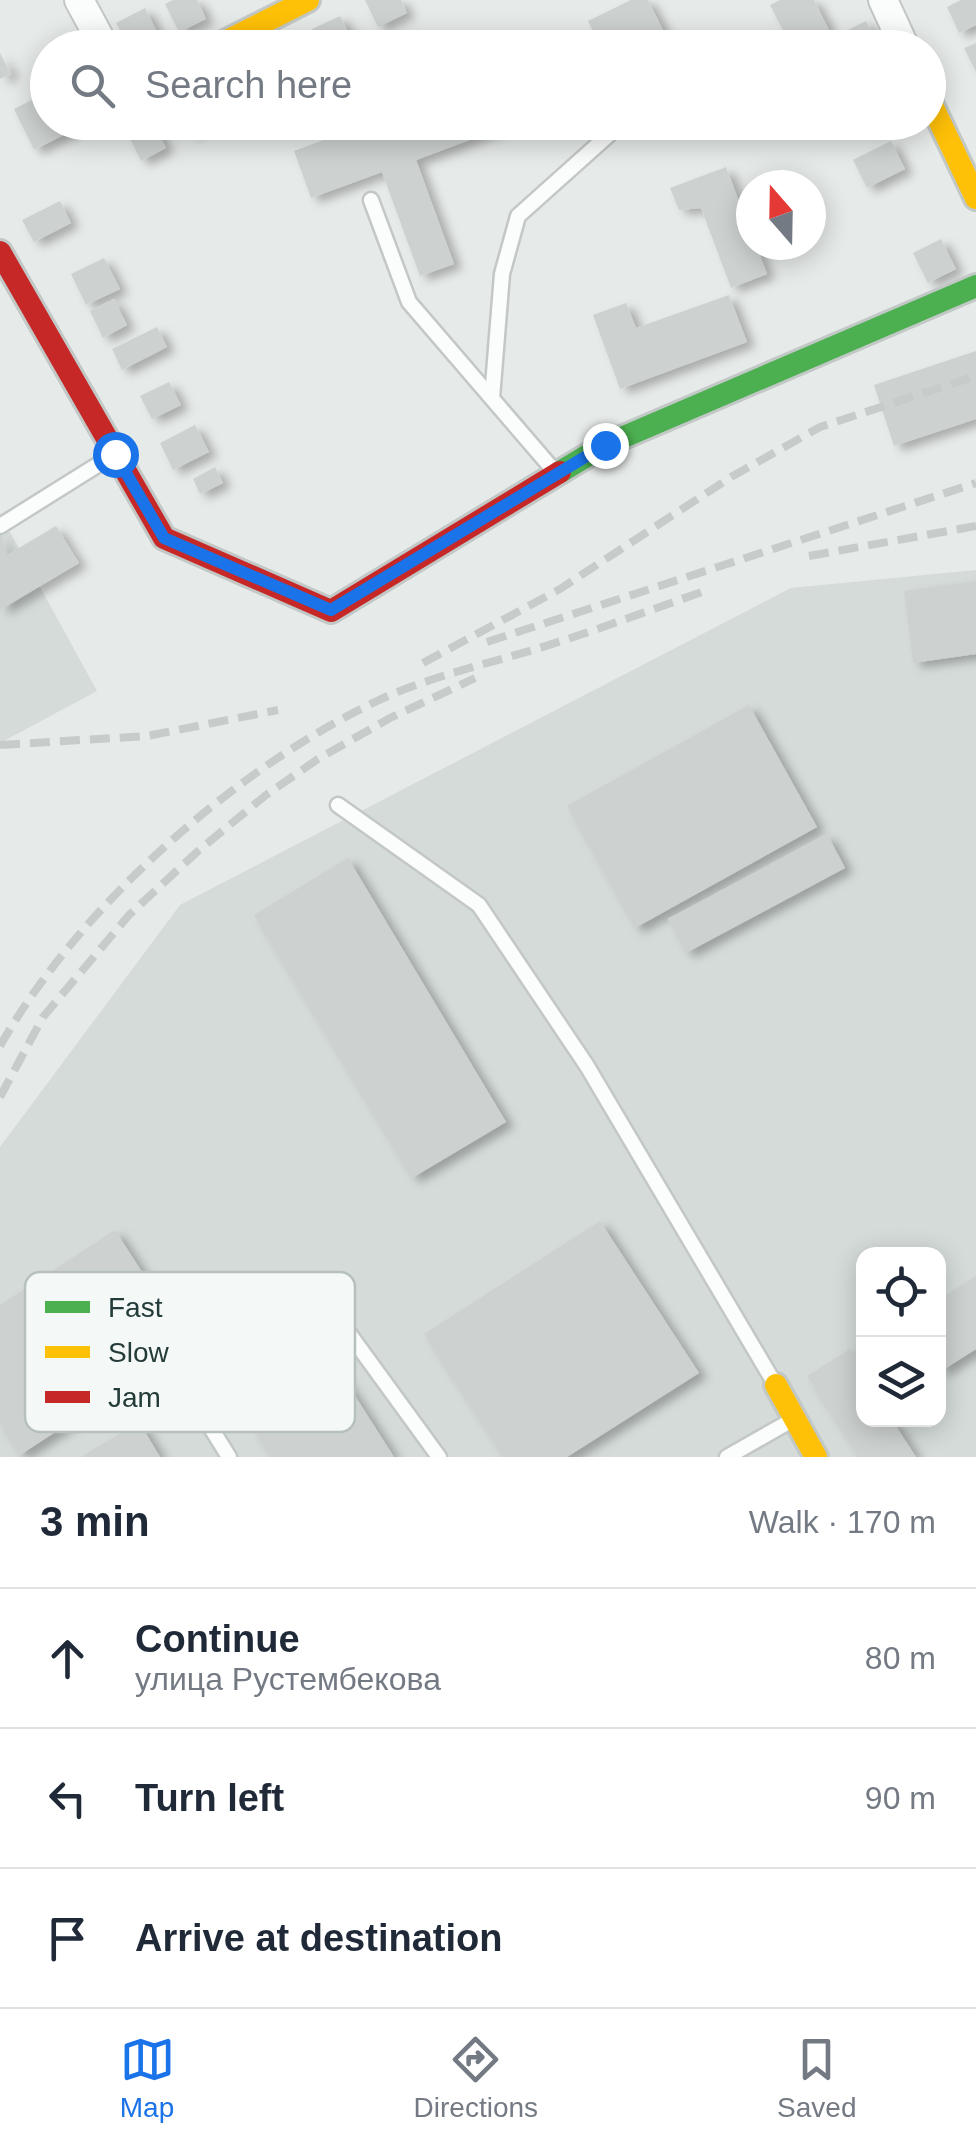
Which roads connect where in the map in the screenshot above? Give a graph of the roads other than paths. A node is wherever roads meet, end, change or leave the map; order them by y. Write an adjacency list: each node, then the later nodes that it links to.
1 (79, 0): 4 (street)
2 (308, 0): 5 (street)
3 (883, 0): 6 (street)
4 (95, 30)
5 (249, 30)
6 (897, 30)
7 (946, 134): 9 (street)
8 (603, 140): 13 (lane)
9 (974, 191)
10 (371, 200): 13 (lane)
11 (0, 252): 14 (street)
12 (976, 286): 15 (street)
13 (492, 398): 15 (lane)
14 (115, 454): 15 (street); 16 (lane)
15 (557, 474)
16 (0, 526)
17 (338, 805): 19 (lane)
18 (355, 1342): 23 (lane)
19 (776, 1385): 20 (street)
20 (795, 1418): 24 (lane); 25 (street)
21 (213, 1432): 22 (lane)
22 (229, 1457)
23 (439, 1457)
24 (728, 1457)
25 (816, 1457)

